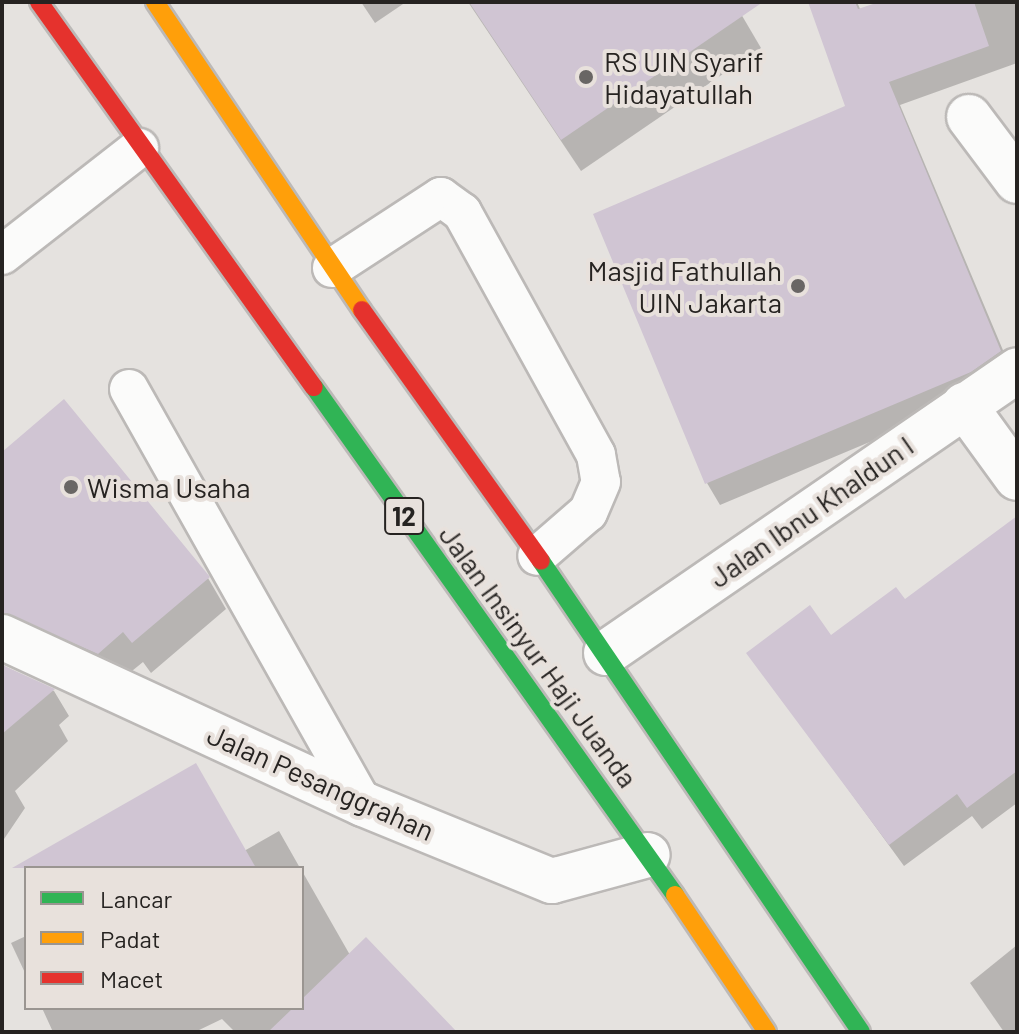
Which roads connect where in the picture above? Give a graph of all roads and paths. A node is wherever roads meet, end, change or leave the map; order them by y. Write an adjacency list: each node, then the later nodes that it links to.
1 (39, 2): 4 (highway, Jalan Insinyur Haji Juanda / 12)
2 (155, 2): 7 (highway, Jalan Insinyur Haji Juanda)
3 (969, 117): 5 (street)
4 (139, 148): 6 (lane); 16 (highway, Jalan Insinyur Haji Juanda / 12)
5 (1017, 181)
6 (2, 255)
7 (332, 268): 12 (highway, Jalan Insinyur Haji Juanda); 12 (lane)
8 (1017, 370): 10 (street, Jalan Ibnu Khaldun I)
9 (129, 389): 15 (lane)
10 (964, 405): 11 (street); 14 (street, Jalan Ibnu Khaldun I)
11 (1017, 478)
12 (537, 556): 14 (highway, Jalan Insinyur Haji Juanda)
13 (2, 637): 15 (street, Jalan Pesanggrahan)
14 (606, 653): 18 (highway, Jalan Insinyur Haji Juanda)
15 (363, 804): 16 (street, Jalan Pesanggrahan)
16 (648, 855): 17 (highway, Jalan Insinyur Haji Juanda / 12)
17 (767, 1032)
18 (861, 1032)

